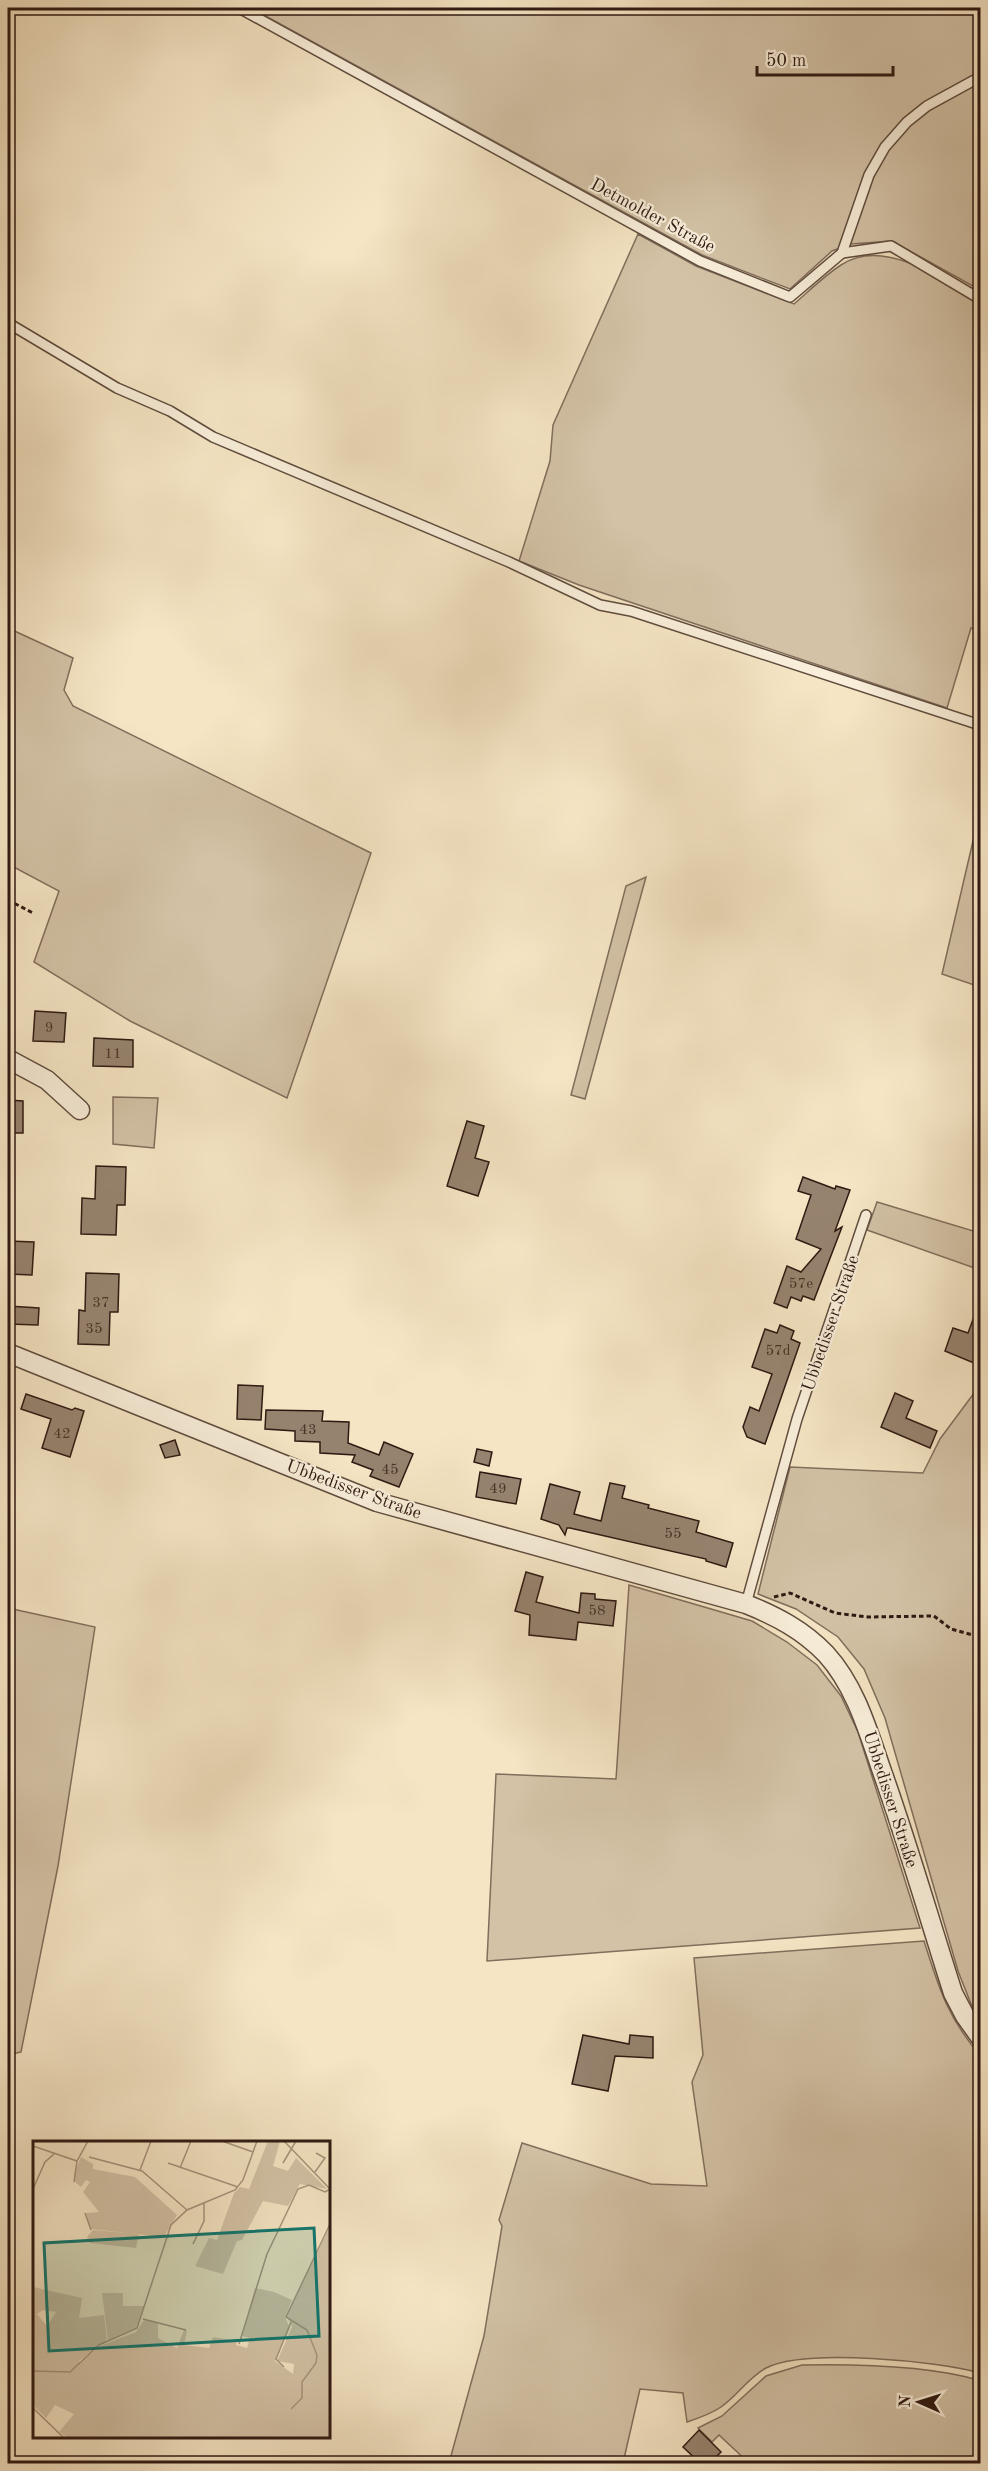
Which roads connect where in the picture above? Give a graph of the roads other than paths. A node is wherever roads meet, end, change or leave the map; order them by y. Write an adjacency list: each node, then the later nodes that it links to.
1 (239, 8): 3 (lane, Detmolder Straße)
2 (981, 77): 3 (lane)
3 (842, 253): 4 (lane)
4 (981, 299)
5 (8, 323): 6 (lane)
6 (981, 725)
7 (8, 1059): 8 (street)
8 (80, 1110)
9 (866, 1215): 11 (lane, Ubbedisser Straße)
10 (8, 1353): 11 (street, Ubbedisser Straße)
11 (746, 1604): 12 (street, Ubbedisser Straße)
12 (981, 2037)

